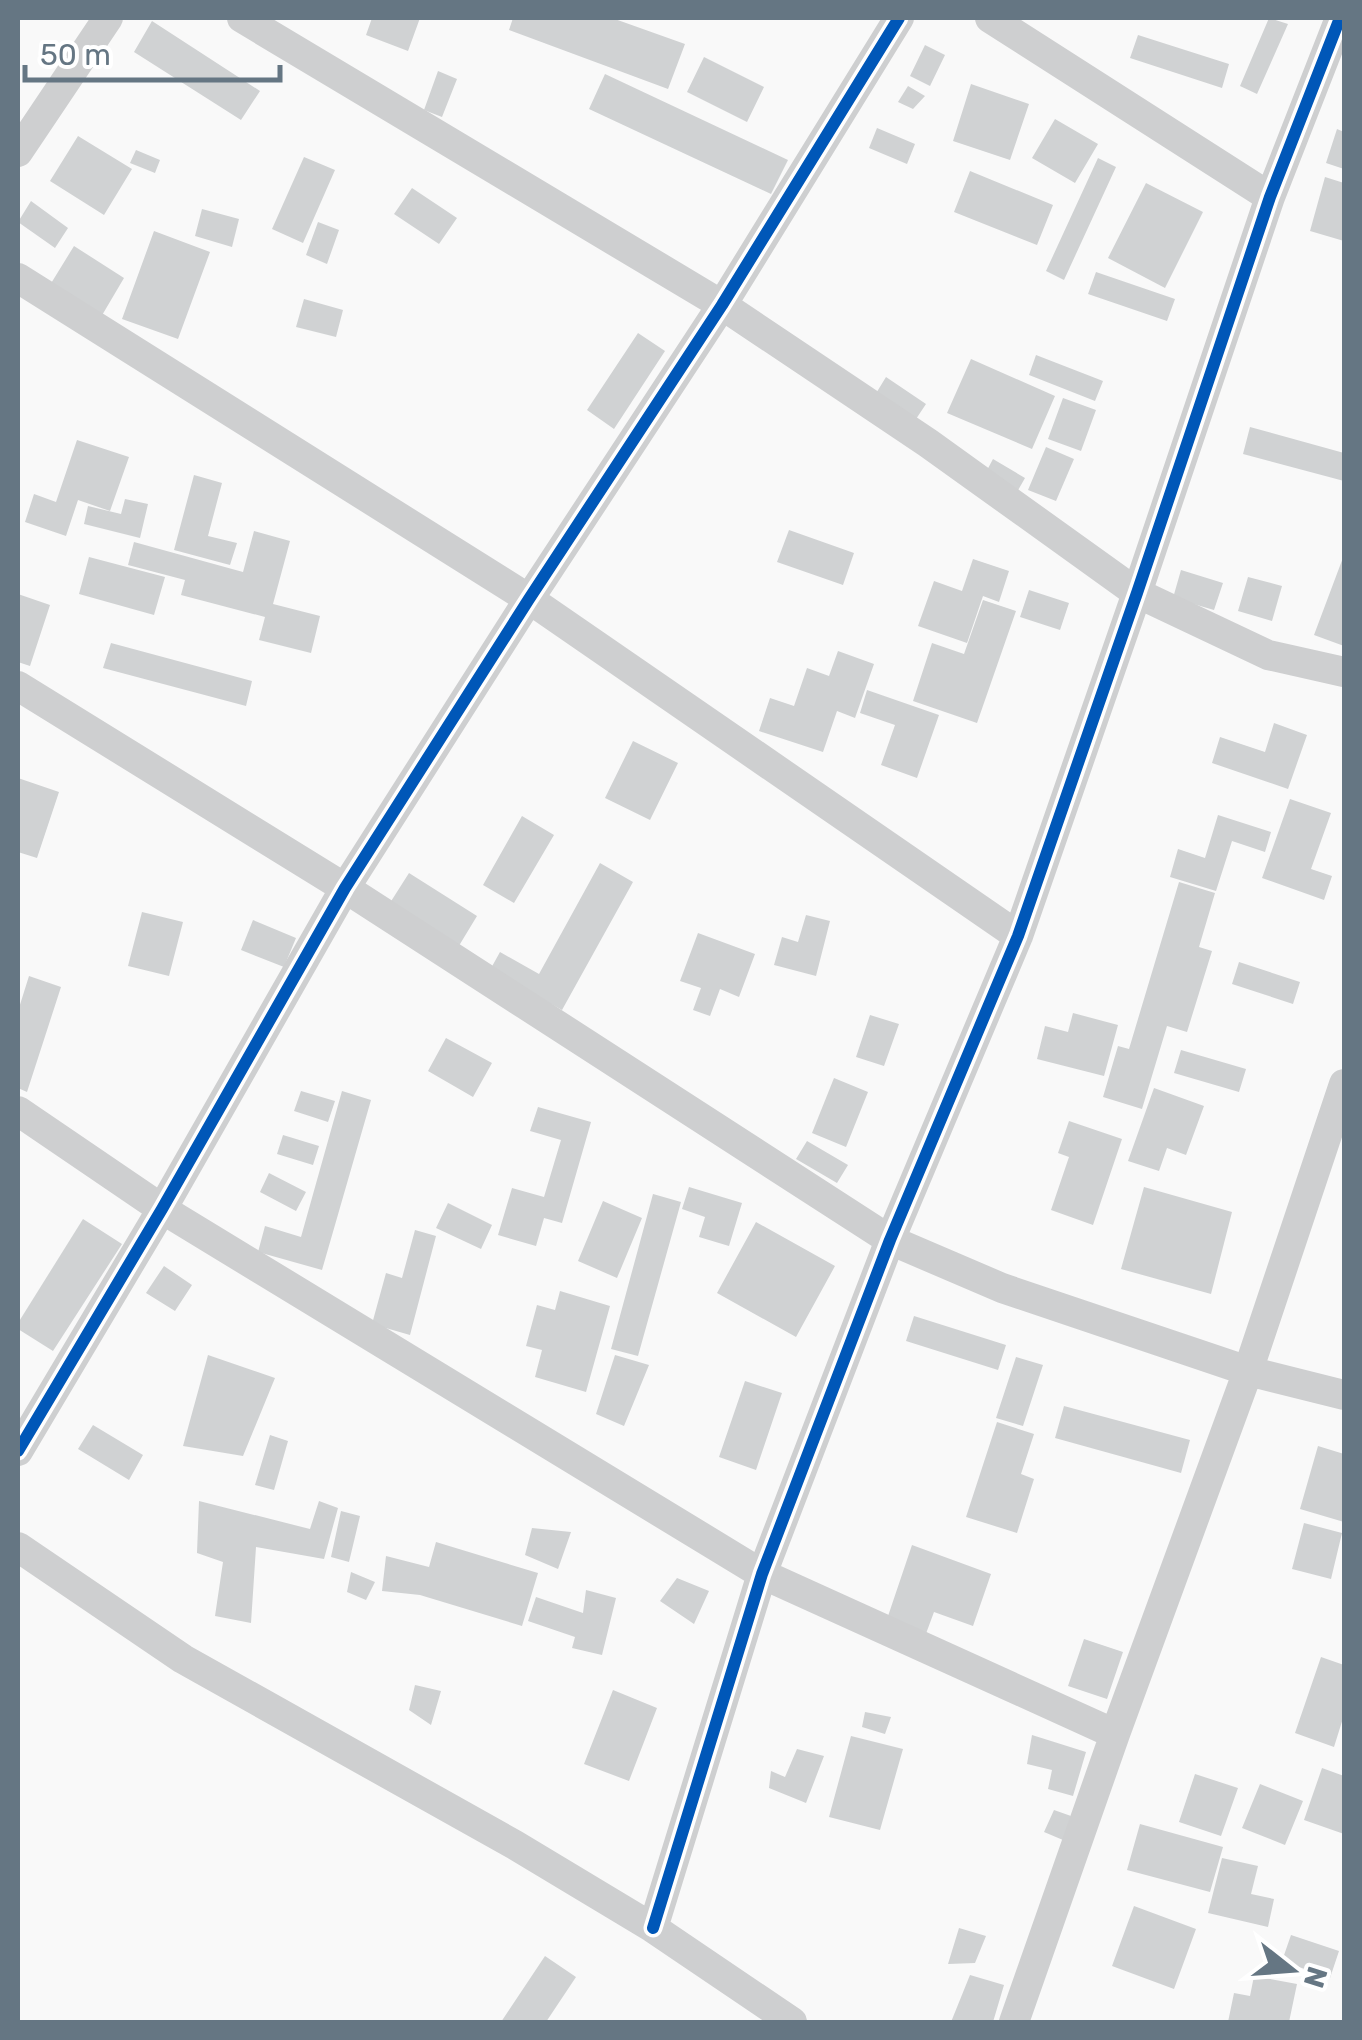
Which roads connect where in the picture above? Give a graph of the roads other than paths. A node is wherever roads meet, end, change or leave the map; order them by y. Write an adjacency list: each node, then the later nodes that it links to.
1 (108, 18): 6 (street)
2 (242, 18): 9 (street)
3 (899, 18): 9 (street)
4 (990, 18): 7 (street)
5 (1340, 18): 7 (street)
6 (18, 152)
7 (1270, 196): 10 (street)
8 (18, 278): 11 (street)
9 (722, 306): 10 (street); 11 (street)
10 (1137, 593): 12 (street); 15 (street)
11 (529, 599): 14 (street); 15 (street)
12 (1344, 672)
13 (18, 686): 14 (street)
14 (345, 888): 18 (street); 19 (street)
15 (1018, 936): 19 (street)
16 (1344, 1084): 20 (street)
17 (18, 1111): 18 (street)
18 (162, 1208): 22 (street); 24 (street)
19 (890, 1240): 20 (street); 24 (street)
20 (1248, 1371): 21 (street); 25 (street)
21 (1344, 1396)
22 (18, 1451)
23 (18, 1547): 26 (street)
24 (762, 1574): 25 (street); 26 (street)
25 (1115, 1734): 28 (street)
26 (652, 1928): 27 (street)
27 (792, 2022)
28 (1014, 2022)

